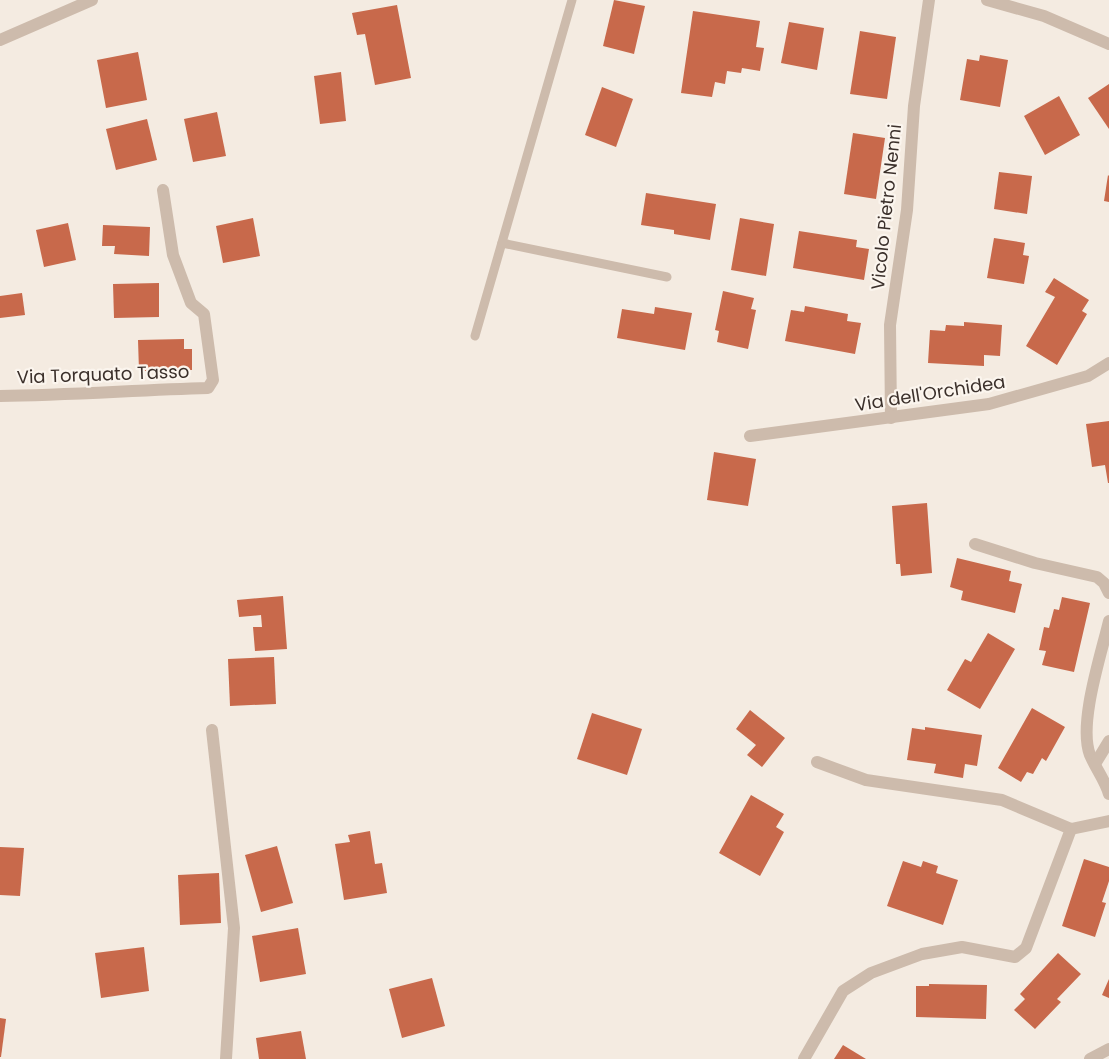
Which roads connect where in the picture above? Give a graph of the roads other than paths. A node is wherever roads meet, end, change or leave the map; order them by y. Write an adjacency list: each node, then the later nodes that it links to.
1 (92, 0): 5 (street)
2 (572, 0): 8 (lane)
3 (928, 0): 13 (street, Vicolo Pietro Nenni)
4 (987, 0): 6 (street)
5 (0, 40)
6 (1109, 44)
7 (163, 190): 12 (street, Via Torquato Tasso)
8 (502, 243): 9 (lane); 10 (lane)
9 (667, 277)
10 (475, 336)
11 (1109, 363): 13 (street, Via dell'Orchidea)
12 (0, 396)
13 (891, 418): 14 (street, Via dell'Orchidea)
14 (750, 436)
15 (976, 544): 16 (street)
16 (1109, 593)
17 (1109, 622): 21 (street)
18 (212, 730): 26 (street)
19 (1109, 741): 21 (street)
20 (817, 762): 24 (street)
21 (1095, 764): 22 (street)
22 (1109, 794)
23 (1109, 821): 24 (street)
24 (1071, 829): 27 (street)
25 (1109, 1049): 28 (street)
26 (226, 1059)
27 (804, 1059)
28 (1090, 1059)

